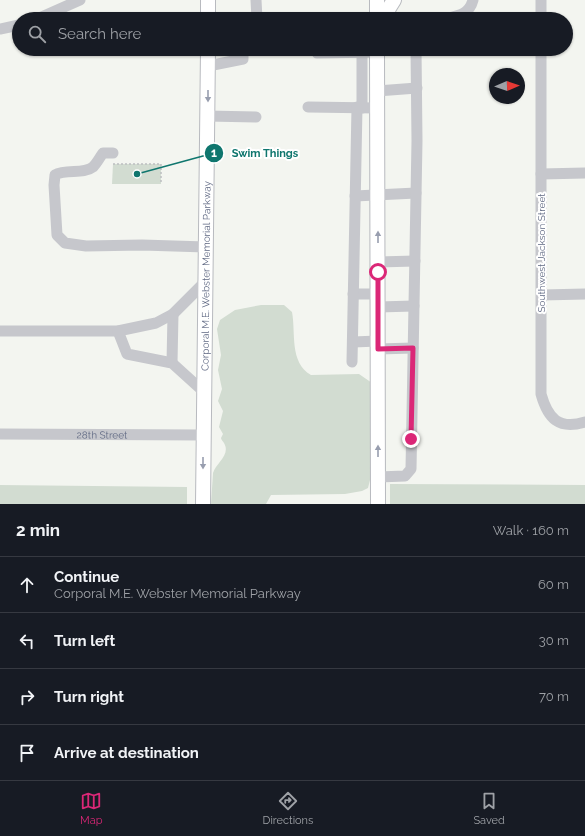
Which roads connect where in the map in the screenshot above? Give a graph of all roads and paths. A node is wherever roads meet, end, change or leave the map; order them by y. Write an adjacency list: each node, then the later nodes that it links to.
1 (80, 0): 8 (street)
2 (208, 0): 9 (main road)
3 (256, 0): 10 (street)
4 (377, 0): 11 (main road)
5 (394, 0): 12 (main road)
6 (473, 0): 13 (street)
7 (541, 0): 14 (street)
8 (53, 12)
9 (208, 12)
10 (256, 12)
11 (377, 12)
12 (388, 12)
13 (465, 12)
14 (541, 12)
15 (12, 26): 16 (street)
16 (0, 29)
17 (208, 56): 23 (main road, Corporal M.E. Webster Memorial Parkway)
18 (243, 56): 23 (street)
19 (362, 56): 27 (street)
20 (380, 56): 25 (main road)
21 (416, 56): 24 (street)
22 (541, 56): 34 (street, Southwest Jackson Street)
23 (208, 66): 29 (main road, Corporal M.E. Webster Memorial Parkway, one-way to 29)
24 (417, 88): 25 (street); 36 (street)
25 (377, 91): 28 (main road)
26 (308, 107): 27 (street)
27 (360, 108): 28 (street); 38 (street)
28 (377, 108): 37 (main road)
29 (208, 116): 30 (street); 39 (main road, Corporal M.E. Webster Memorial Parkway)
30 (256, 117)
31 (113, 153): 39 (street)
32 (113, 164): 35 (path)
33 (585, 173): 34 (street)
34 (542, 174): 45 (street, Southwest Jackson Street)
35 (161, 184)
36 (416, 194): 37 (street); 40 (street)
37 (378, 195): 38 (street); 41 (main road, one-way to 37)
38 (355, 196): 43 (street)
39 (206, 246): 42 (main road, Corporal M.E. Webster Memorial Parkway)
40 (415, 261): 41 (street); 47 (street)
41 (378, 262): 46 (main road)
42 (205, 282): 48 (street); 56 (main road, Corporal M.E. Webster Memorial Parkway)
43 (353, 294): 46 (street); 51 (street)
44 (585, 294): 45 (street)
45 (542, 295): 57 (street, Southwest Jackson Street)
46 (378, 301): 47 (street); 52 (main road)
47 (414, 306): 53 (street)
48 (173, 314): 49 (street); 55 (street)
49 (118, 331): 50 (street); 55 (street)
50 (0, 332)
51 (353, 342): 52 (street); 54 (street)
52 (378, 345): 53 (street); 60 (main road, one-way to 52)
53 (413, 348): 60 (street)
54 (352, 362)
55 (172, 363): 56 (street)
56 (204, 392): 59 (main road, Corporal M.E. Webster Memorial Parkway)
57 (585, 422)
58 (0, 434): 59 (street, 28th Street)
59 (203, 435): 61 (main road, Corporal M.E. Webster Memorial Parkway, one-way to 61)
60 (378, 477): 62 (main road)
61 (203, 504)
62 (378, 504)

